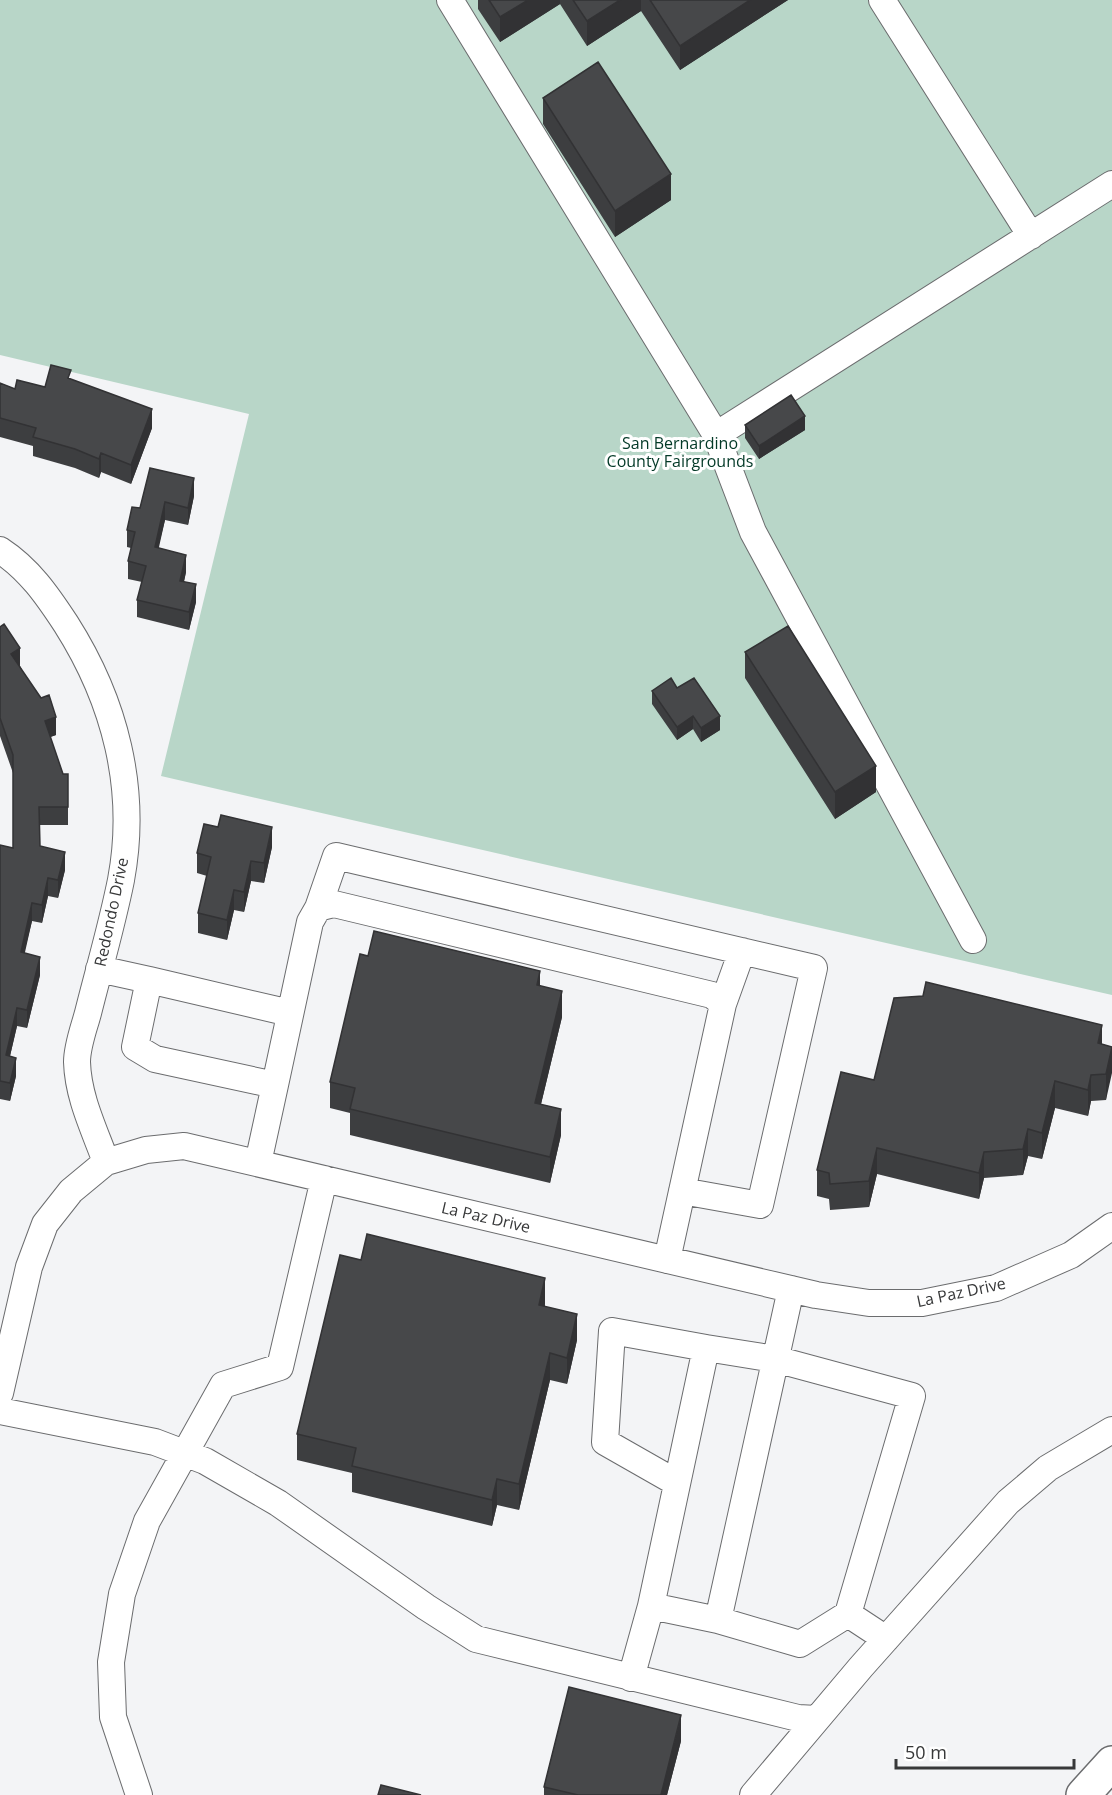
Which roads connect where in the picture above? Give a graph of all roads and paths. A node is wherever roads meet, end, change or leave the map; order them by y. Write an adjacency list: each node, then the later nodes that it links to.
1 (450, 0): 5 (street)
2 (882, 0): 4 (street)
3 (1112, 184): 4 (street)
4 (1031, 236): 5 (street)
5 (716, 435): 8 (street)
6 (0, 550): 10 (street, Redondo Drive)
7 (318, 908): 9 (street); 12 (street); 13 (street)
8 (973, 940)
9 (742, 951): 12 (street); 18 (street)
10 (99, 969): 11 (street); 15 (street, Redondo Drive)
11 (149, 980): 13 (street); 14 (street)
12 (723, 1004): 18 (street)
13 (290, 1013): 14 (street)
14 (275, 1085): 16 (street)
15 (106, 1162): 16 (street, La Paz Drive); 24 (street, La Paz Drive)
16 (258, 1163): 17 (street, La Paz Drive)
17 (324, 1179): 20 (street, La Paz Drive); 27 (street)
18 (682, 1191): 20 (street)
19 (1112, 1226): 21 (street, La Paz Drive)
20 (666, 1260): 21 (street, La Paz Drive)
21 (791, 1288): 23 (street)
22 (706, 1348): 23 (street); 28 (street); 28 (street)
23 (775, 1359): 30 (street); 31 (street)
24 (0, 1393)
25 (0, 1411): 27 (street)
26 (1112, 1430): 32 (street)
27 (186, 1454): 33 (street); 36 (street)
28 (677, 1483): 29 (street)
29 (651, 1606): 31 (street); 33 (street)
30 (848, 1614): 31 (street); 32 (street)
31 (718, 1620)
32 (886, 1639): 34 (street)
33 (632, 1678): 34 (street)
34 (817, 1719): 37 (street)
35 (1112, 1763): 38 (highway)
36 (139, 1795)
37 (753, 1795)
38 (1083, 1795)

